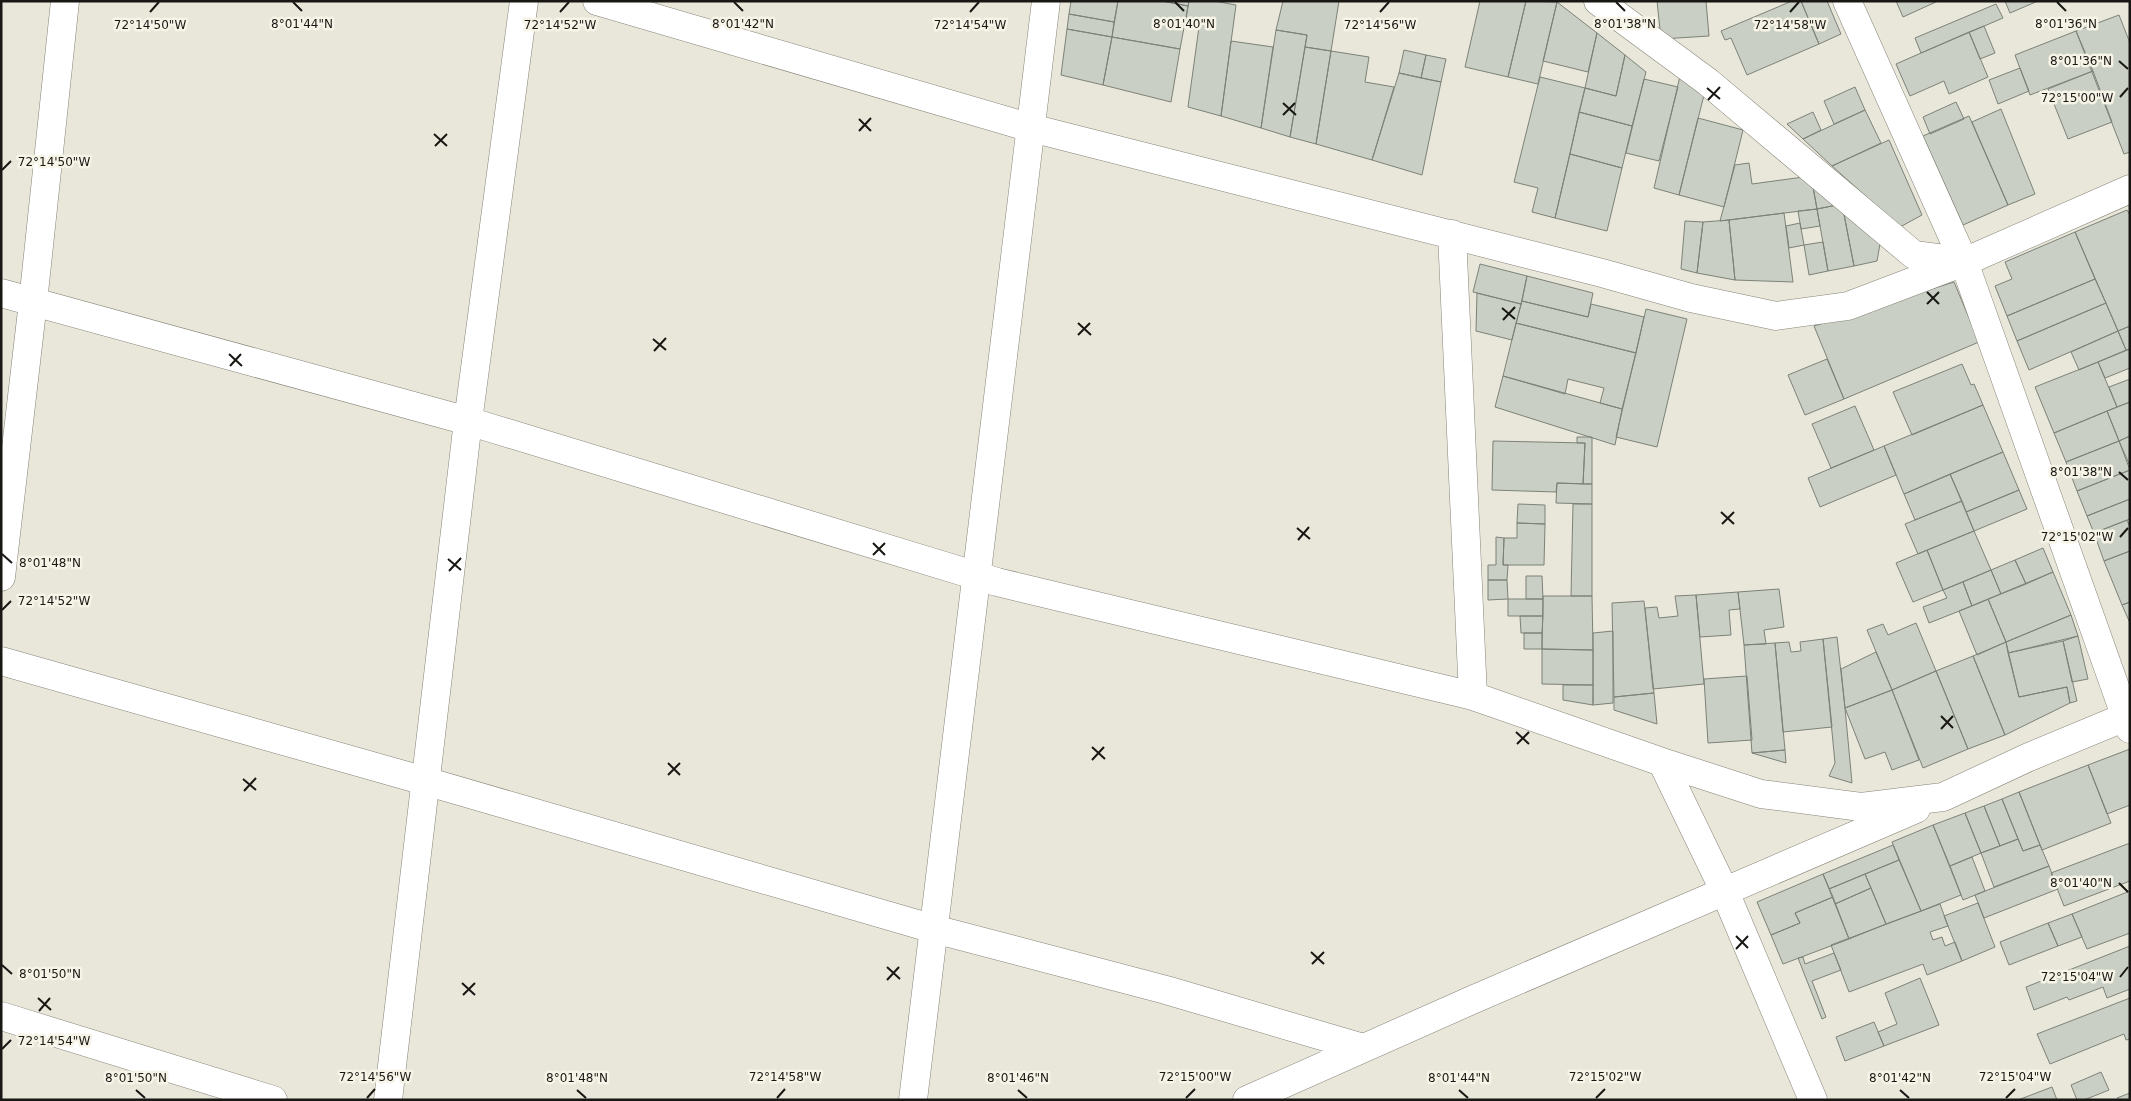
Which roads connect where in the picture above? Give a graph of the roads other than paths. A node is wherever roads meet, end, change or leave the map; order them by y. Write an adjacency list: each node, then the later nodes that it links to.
1 (65, 1): 12 (street)
2 (524, 1): 13 (street)
3 (597, 1): 7 (street)
4 (1046, 1): 7 (street)
5 (1598, 1): 10 (street)
6 (1847, 1): 10 (street)
7 (1031, 128): 9 (street); 14 (street)
8 (2130, 190): 10 (street)
9 (1452, 234): 10 (street); 17 (street)
10 (1964, 262): 18 (street)
11 (1, 293): 12 (street)
12 (33, 302): 13 (street); 15 (street)
13 (468, 422): 14 (street); 20 (street)
14 (975, 575): 17 (street); 23 (street)
15 (1, 577)
16 (1, 661): 20 (street)
17 (1472, 696): 19 (street)
18 (2128, 720): 21 (street)
19 (1662, 762): 21 (street); 22 (street)
20 (425, 781): 23 (street); 27 (street)
21 (1943, 797): 22 (street)
22 (1725, 892): 25 (street); 30 (street)
23 (934, 929): 25 (street); 28 (street)
24 (1, 1016): 26 (street)
25 (1363, 1048): 29 (street)
26 (273, 1100)
27 (388, 1100)
28 (912, 1100)
29 (1247, 1100)
30 (1813, 1100)

